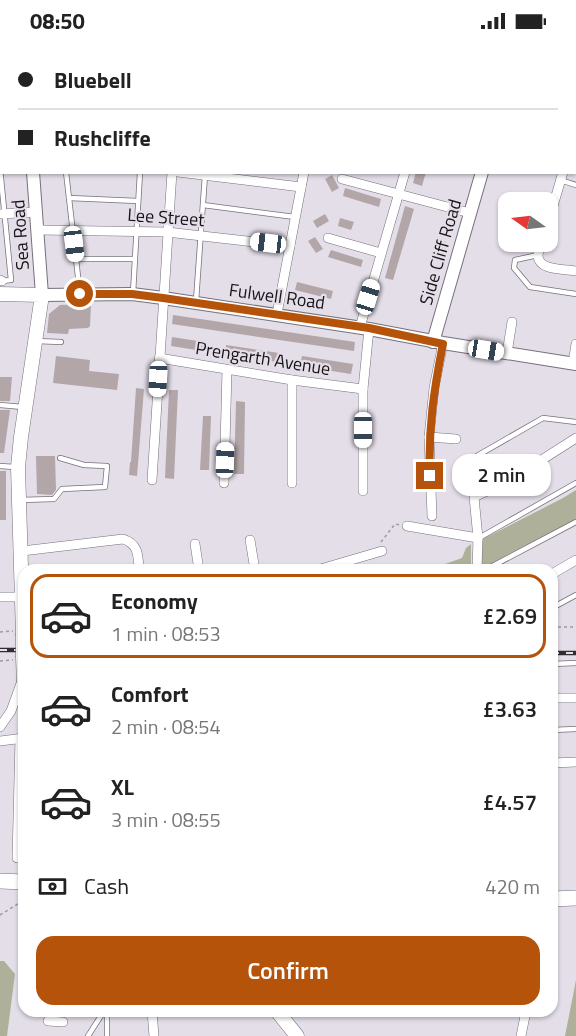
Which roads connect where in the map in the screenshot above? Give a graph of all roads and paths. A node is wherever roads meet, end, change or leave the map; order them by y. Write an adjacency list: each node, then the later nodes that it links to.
1 (33, 174): 19 (street, Sea Road)
2 (66, 174): 16 (lane)
3 (140, 174): 17 (lane)
4 (172, 174): 26 (street)
5 (205, 174): 13 (street); 18 (lane)
6 (304, 174): 13 (street)
7 (404, 174): 15 (street)
8 (481, 174): 20 (street, Side Cliff Road)
9 (561, 176): 11 (lane); 14 (street)
10 (342, 179): 15 (street)
11 (576, 184)
12 (1, 185): 21 (lane)
13 (301, 187): 22 (street)
14 (557, 192)
15 (399, 194): 20 (street); 33 (street)
16 (69, 198): 17 (lane); 23 (lane)
17 (138, 201): 25 (lane)
18 (203, 205): 22 (lane); 27 (lane)
19 (37, 212): 21 (street); 24 (street, Sea Road)
20 (470, 213): 50 (street, Side Cliff Road)
21 (2, 215): 31 (lane)
22 (296, 217): 29 (street)
23 (72, 229): 24 (street, Lee Street); 25 (street, Lee Street); 34 (lane)
24 (39, 230): 42 (street, Sea Road)
25 (137, 231): 26 (street, Lee Street); 35 (lane)
26 (167, 232): 27 (street, Lee Street); 43 (street)
27 (201, 235): 29 (street, Lee Street); 44 (lane)
28 (328, 238): 33 (street)
29 (290, 246): 45 (street)
30 (0, 248): 31 (lane)
31 (8, 250): 38 (lane)
32 (540, 252): 36 (street)
33 (381, 253): 47 (street)
34 (75, 259): 35 (lane); 39 (lane)
35 (135, 259): 40 (lane)
36 (539, 259): 37 (street); 41 (lane)
37 (576, 271)
38 (1, 285): 42 (main road)
39 (80, 294): 40 (street, Fulwell Road); 42 (street, Fulwell Road)
40 (132, 294): 43 (street, Fulwell Road)
41 (576, 294)
42 (42, 295): 48 (main road)
43 (163, 298): 44 (street, Fulwell Road); 53 (street)
44 (196, 303): 45 (street, Fulwell Road)
45 (277, 314): 47 (street, Fulwell Road)
46 (512, 322): 52 (street)
47 (364, 328): 50 (street, Fulwell Road); 57 (street)
48 (36, 341): 49 (lane); 59 (main road)
49 (61, 342)
50 (438, 343): 52 (street, Fulwell Road); 61 (street)
51 (576, 344): 54 (street)
52 (507, 353): 54 (street, Fulwell Road)
53 (159, 358): 55 (street, Prengarth Avenue); 67 (street)
54 (574, 364)
55 (227, 370): 56 (street, Prengarth Avenue); 68 (street)
56 (292, 380): 57 (street, Prengarth Avenue); 69 (street)
57 (363, 389): 71 (street)
58 (0, 405): 59 (lane)
59 (26, 407): 66 (main road)
60 (576, 422): 72 (lane)
61 (429, 436): 63 (street); 74 (street)
62 (576, 438): 72 (street)
63 (456, 439)
64 (60, 458): 73 (lane)
65 (0, 466): 66 (lane)
66 (18, 467): 73 (main road)
67 (152, 480)
68 (224, 483)
69 (292, 483)
70 (576, 483): 77 (lane)
71 (363, 491)
72 (474, 498): 77 (street)
73 (20, 500): 80 (main road)
74 (432, 516)
75 (576, 522): 89 (lane)
76 (412, 529): 77 (street); 81 (path)
77 (478, 538): 88 (street)
78 (250, 540): 86 (street)
79 (195, 544): 85 (street)
80 (22, 551): 83 (main road); 84 (street)
81 (382, 551): 87 (street)
82 (576, 560): 90 (street)
83 (22, 564)
84 (138, 564)
85 (198, 564)
86 (254, 564)
87 (338, 564)
88 (477, 564)
89 (496, 564)
90 (558, 570)
91 (576, 595): 94 (lane)
92 (0, 597): 93 (street)
93 (18, 601)
94 (558, 605)
95 (558, 627): 96 (path)
96 (576, 627)
97 (0, 632): 98 (path)
98 (18, 632)
99 (18, 659): 100 (path)
100 (0, 661)
101 (576, 663): 102 (lane)
102 (558, 664)
103 (18, 694): 107 (street)
104 (558, 698): 105 (street)
105 (576, 698)
106 (0, 707): 107 (street)
107 (11, 711): 108 (street)
108 (0, 727)
109 (576, 729): 110 (lane)
110 (558, 730)
111 (18, 739): 112 (street)
112 (0, 741)
113 (576, 762): 114 (street)
114 (558, 763)
115 (18, 834): 116 (street)
116 (17, 858)
117 (0, 881): 118 (highway)
118 (18, 882)
119 (576, 898): 120 (highway)
120 (558, 899)
121 (18, 904): 122 (path)
122 (0, 915)
123 (55, 1017): 129 (street)
124 (101, 1017): 130 (lane)
125 (105, 1017): 131 (lane)
126 (152, 1017): 132 (street)
127 (282, 1017): 133 (main road)
128 (525, 1017): 134 (street)
129 (55, 1022)
130 (88, 1036)
131 (107, 1036)
132 (154, 1036)
133 (297, 1036)
134 (521, 1036)

